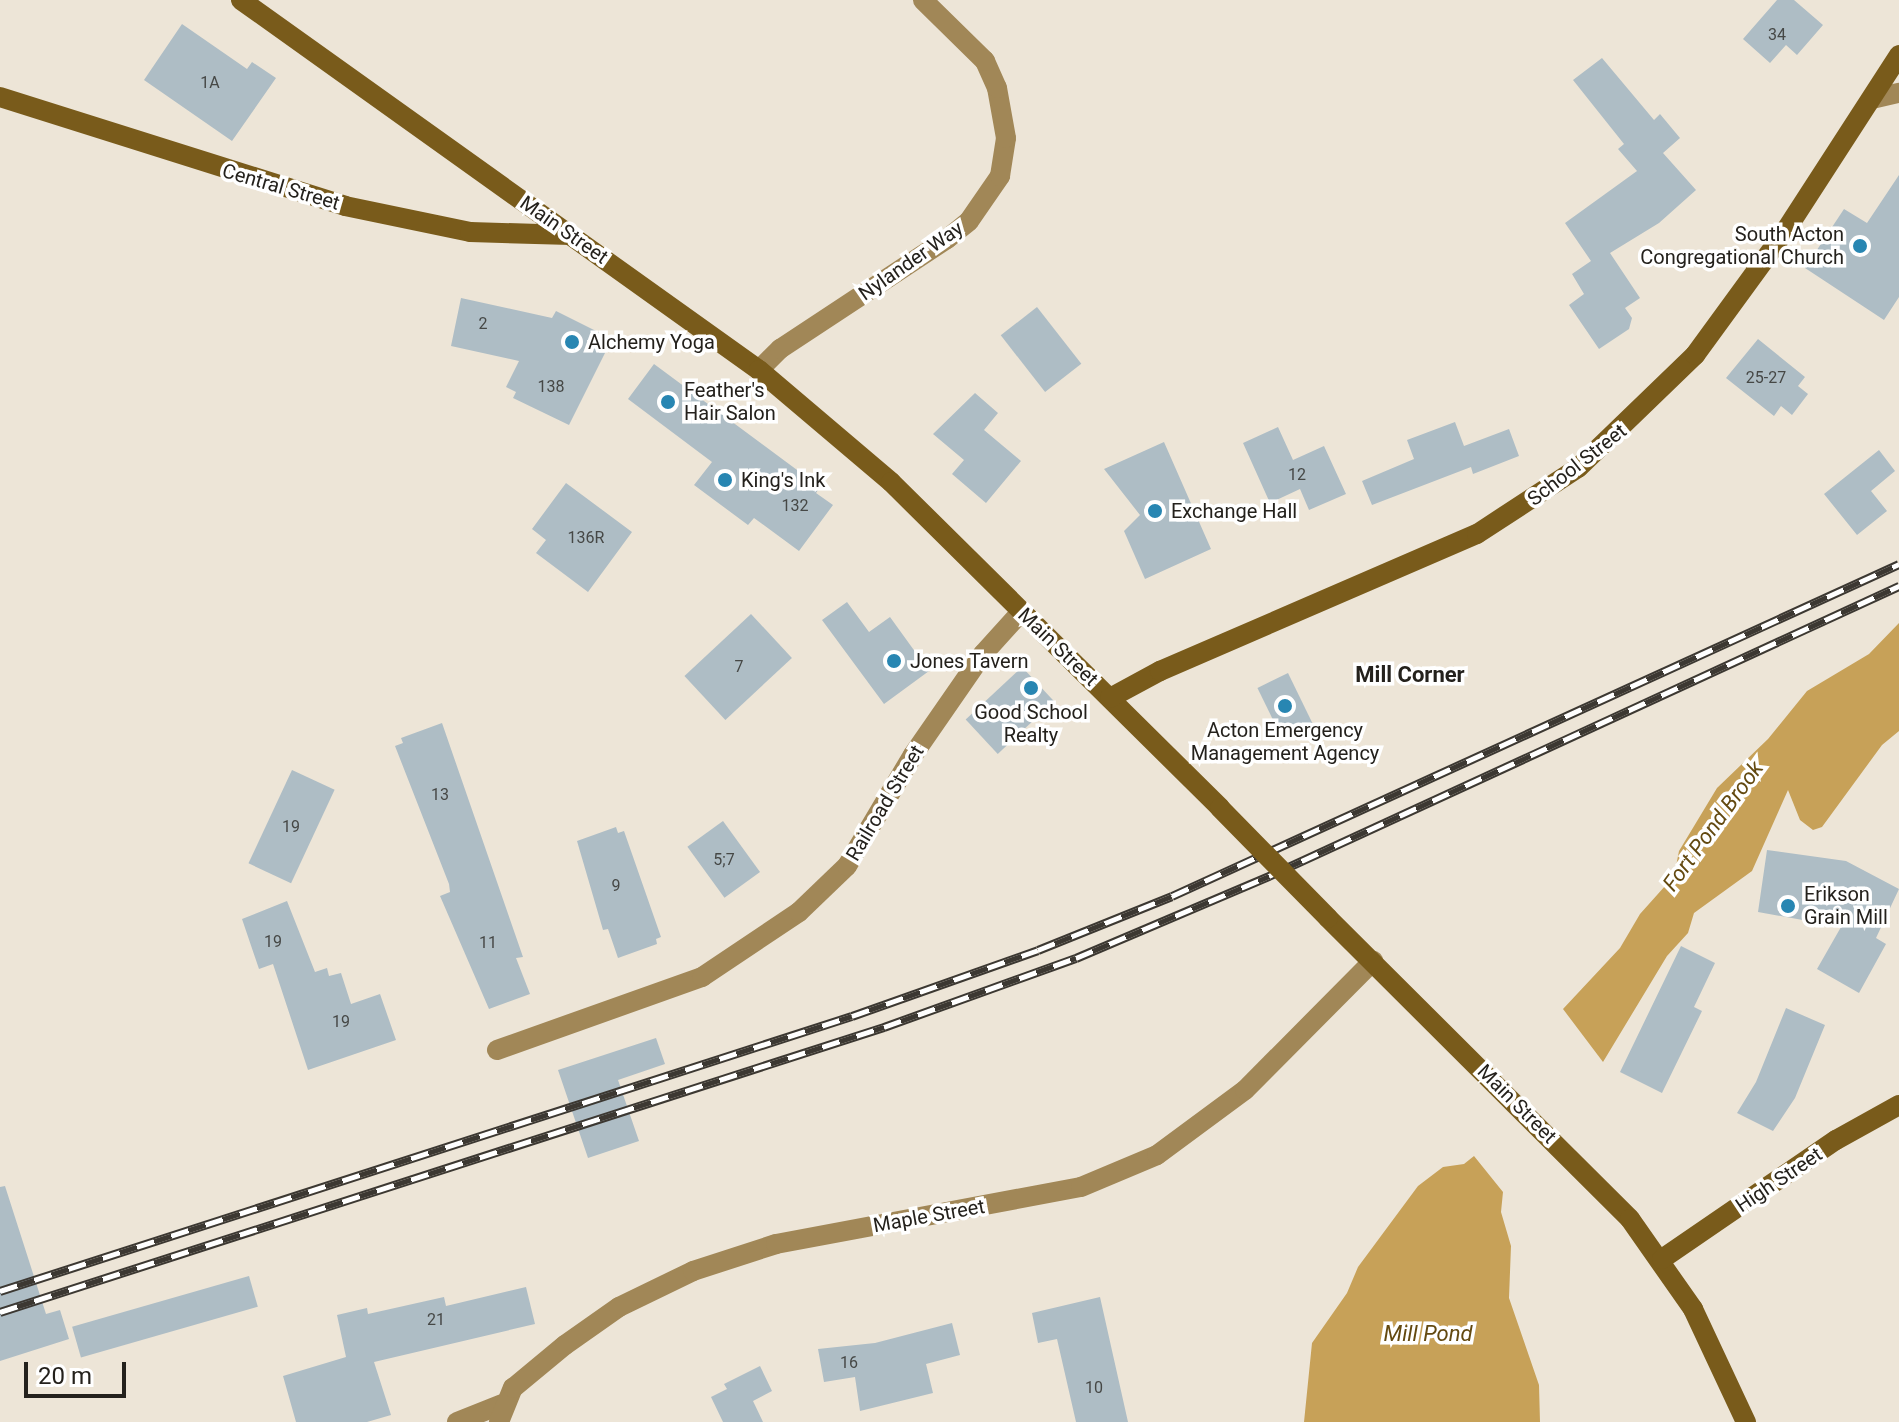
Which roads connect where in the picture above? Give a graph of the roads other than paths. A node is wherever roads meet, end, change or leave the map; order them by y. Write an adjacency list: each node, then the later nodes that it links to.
1 (241, 0): 7 (main road, Main Street)
2 (923, 0): 8 (street, Nylander Way)
3 (1899, 55): 6 (main road, School Street)
4 (1899, 93): 6 (street)
5 (0, 97): 7 (main road, Central Street)
6 (1872, 99): 10 (main road, School Street)
7 (571, 235): 8 (main road, Main Street)
8 (759, 370): 9 (main road, Main Street)
9 (1021, 612): 10 (main road, Main Street); 12 (street, Railroad Street)
10 (1110, 698): 11 (main road, Main Street, bridge)
11 (1373, 961): 14 (main road, Main Street); 15 (street, Maple Street)
12 (497, 1050)
13 (1899, 1105): 14 (main road, High Street)
14 (1662, 1259): 17 (main road, Main Street)
15 (501, 1413): 16 (street, Maple Street)
16 (457, 1422)
17 (1746, 1422)

